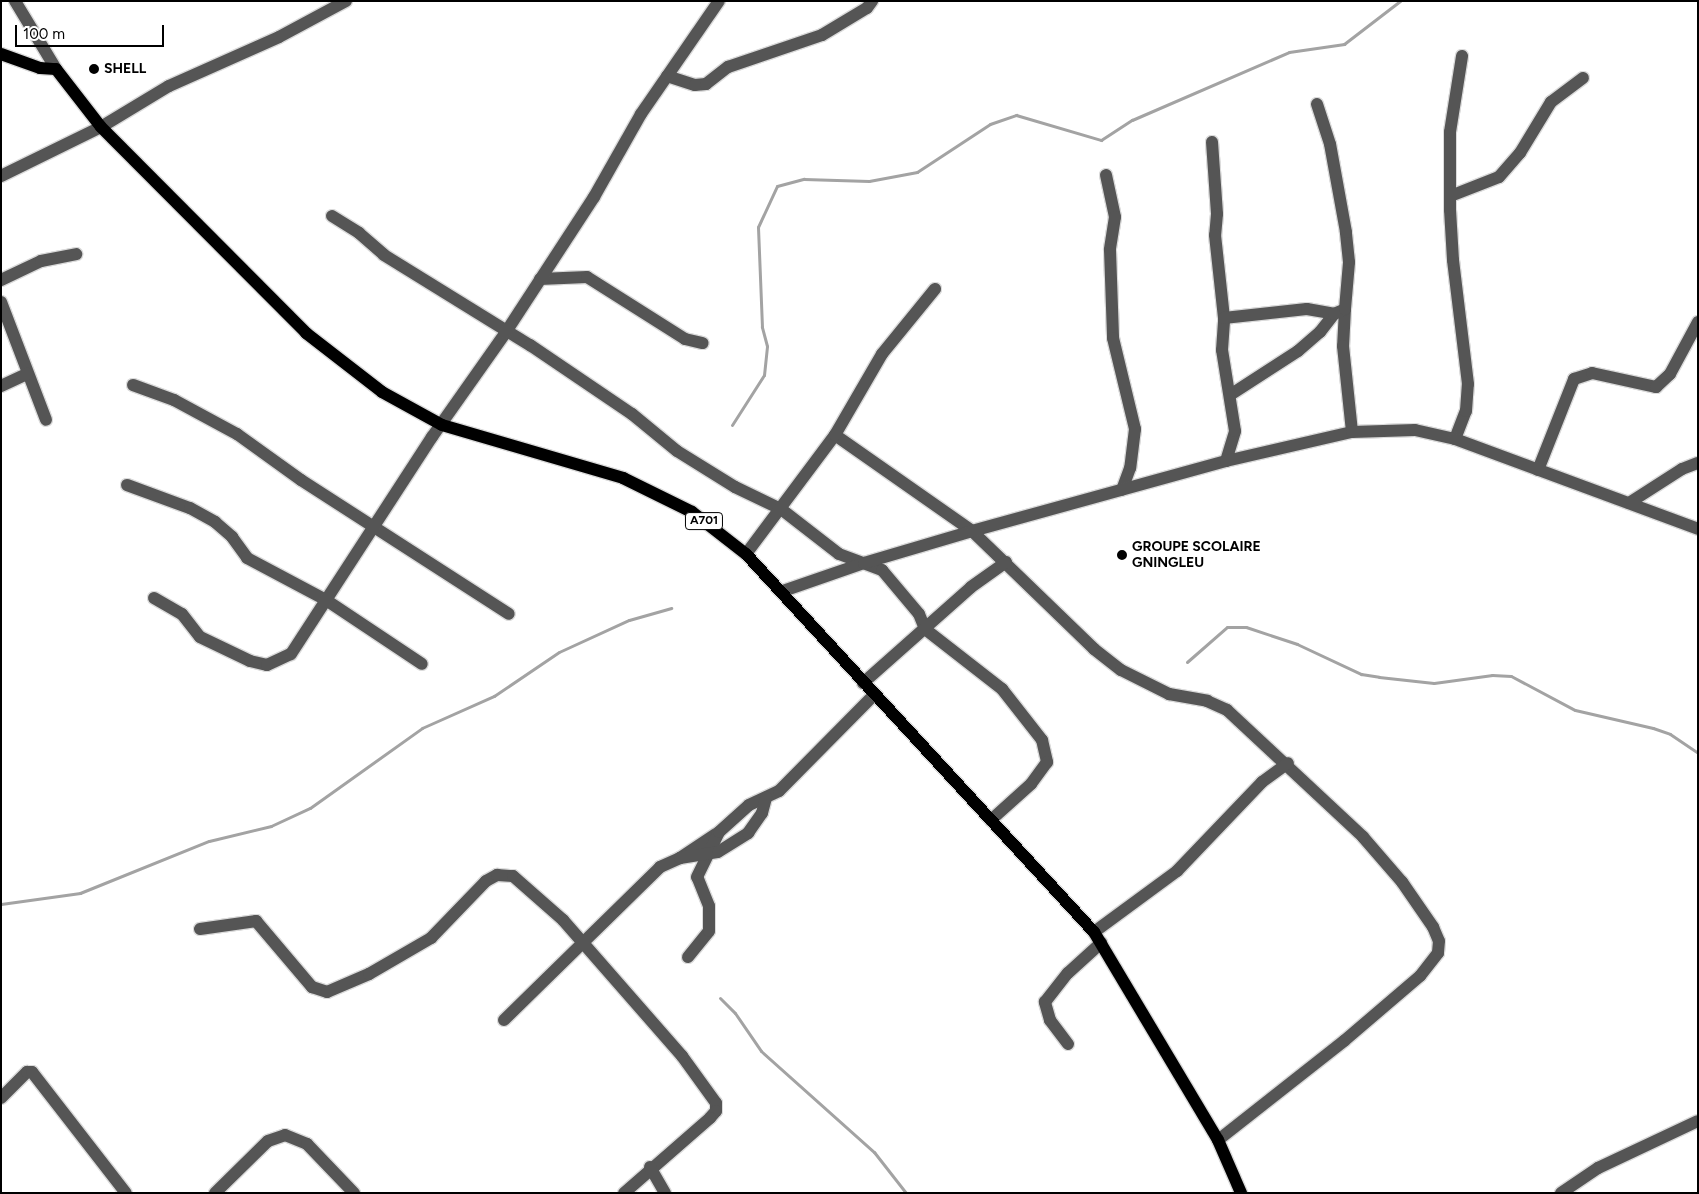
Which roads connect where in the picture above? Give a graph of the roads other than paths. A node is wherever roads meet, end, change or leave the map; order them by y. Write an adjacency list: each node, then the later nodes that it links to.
1 (15, 1): 7 (street)
2 (346, 1): 11 (street)
3 (719, 1): 8 (street)
4 (872, 1): 8 (street)
5 (1, 54): 7 (main road)
6 (1462, 56): 15 (street)
7 (56, 69): 11 (main road, A701)
8 (667, 76): 18 (street)
9 (1583, 78): 15 (street)
10 (1317, 104): 22 (street)
11 (101, 127): 13 (street); 32 (main road, A701)
12 (1212, 142): 23 (street)
13 (1, 176)
14 (1106, 176): 40 (street)
15 (1452, 195): 35 (street)
16 (332, 216): 25 (street)
17 (76, 254): 19 (street)
18 (540, 279): 25 (street); 26 (street)
19 (1, 280)
20 (935, 289): 34 (street)
21 (1, 302): 27 (street)
22 (1340, 312): 23 (street); 30 (street); 33 (street)
23 (1224, 318): 30 (street)
24 (1698, 322): 38 (street)
25 (506, 332): 32 (street); 42 (street)
26 (702, 343)
27 (28, 374): 29 (street); 31 (street)
28 (134, 385): 43 (street)
29 (1, 386)
30 (1230, 395): 36 (street)
31 (46, 420)
32 (442, 425): 43 (street); 46 (main road, A701)
33 (1352, 432): 35 (street); 36 (street)
34 (835, 435): 42 (street); 45 (street)
35 (1455, 439): 38 (street)
36 (1226, 461): 40 (street)
37 (1698, 463): 41 (street)
38 (1538, 470): 41 (street)
39 (127, 485): 51 (street)
40 (1122, 490): 45 (street)
41 (1629, 503): 44 (street)
42 (781, 509): 46 (street); 48 (street)
43 (374, 527): 51 (street); 52 (street)
44 (1698, 529)
45 (972, 531): 47 (street); 48 (street)
46 (746, 554): 49 (main road, A701)
47 (1006, 562): 53 (street); 57 (street)
48 (864, 563): 49 (street); 53 (street)
49 (783, 591): 55 (main road, A701)
50 (154, 598): 51 (street)
51 (326, 600): 54 (street)
52 (509, 614)
53 (925, 629): 55 (street); 59 (street)
54 (422, 664)
55 (863, 683): 56 (main road, A701)
56 (875, 694): 58 (street); 59 (main road, A701)
57 (1288, 764): 64 (street); 71 (street)
58 (766, 798): 60 (street); 61 (street)
59 (991, 820): 64 (main road, A701)
60 (719, 832): 61 (street); 62 (street)
61 (706, 855): 62 (street); 66 (street)
62 (680, 858): 65 (street)
63 (200, 929): 65 (street)
64 (1097, 937): 68 (street); 71 (main road, A701)
65 (583, 942): 67 (street); 72 (street)
66 (688, 957)
67 (504, 1020)
68 (1068, 1044)
69 (1, 1098): 74 (street)
70 (1698, 1121): 79 (street)
71 (1218, 1140): 73 (main road, A701)
72 (650, 1167): 77 (street); 78 (street)
73 (1239, 1192)
74 (126, 1193)
75 (216, 1193): 76 (street)
76 (354, 1193)
77 (624, 1193)
78 (665, 1193)
79 (1560, 1193)

